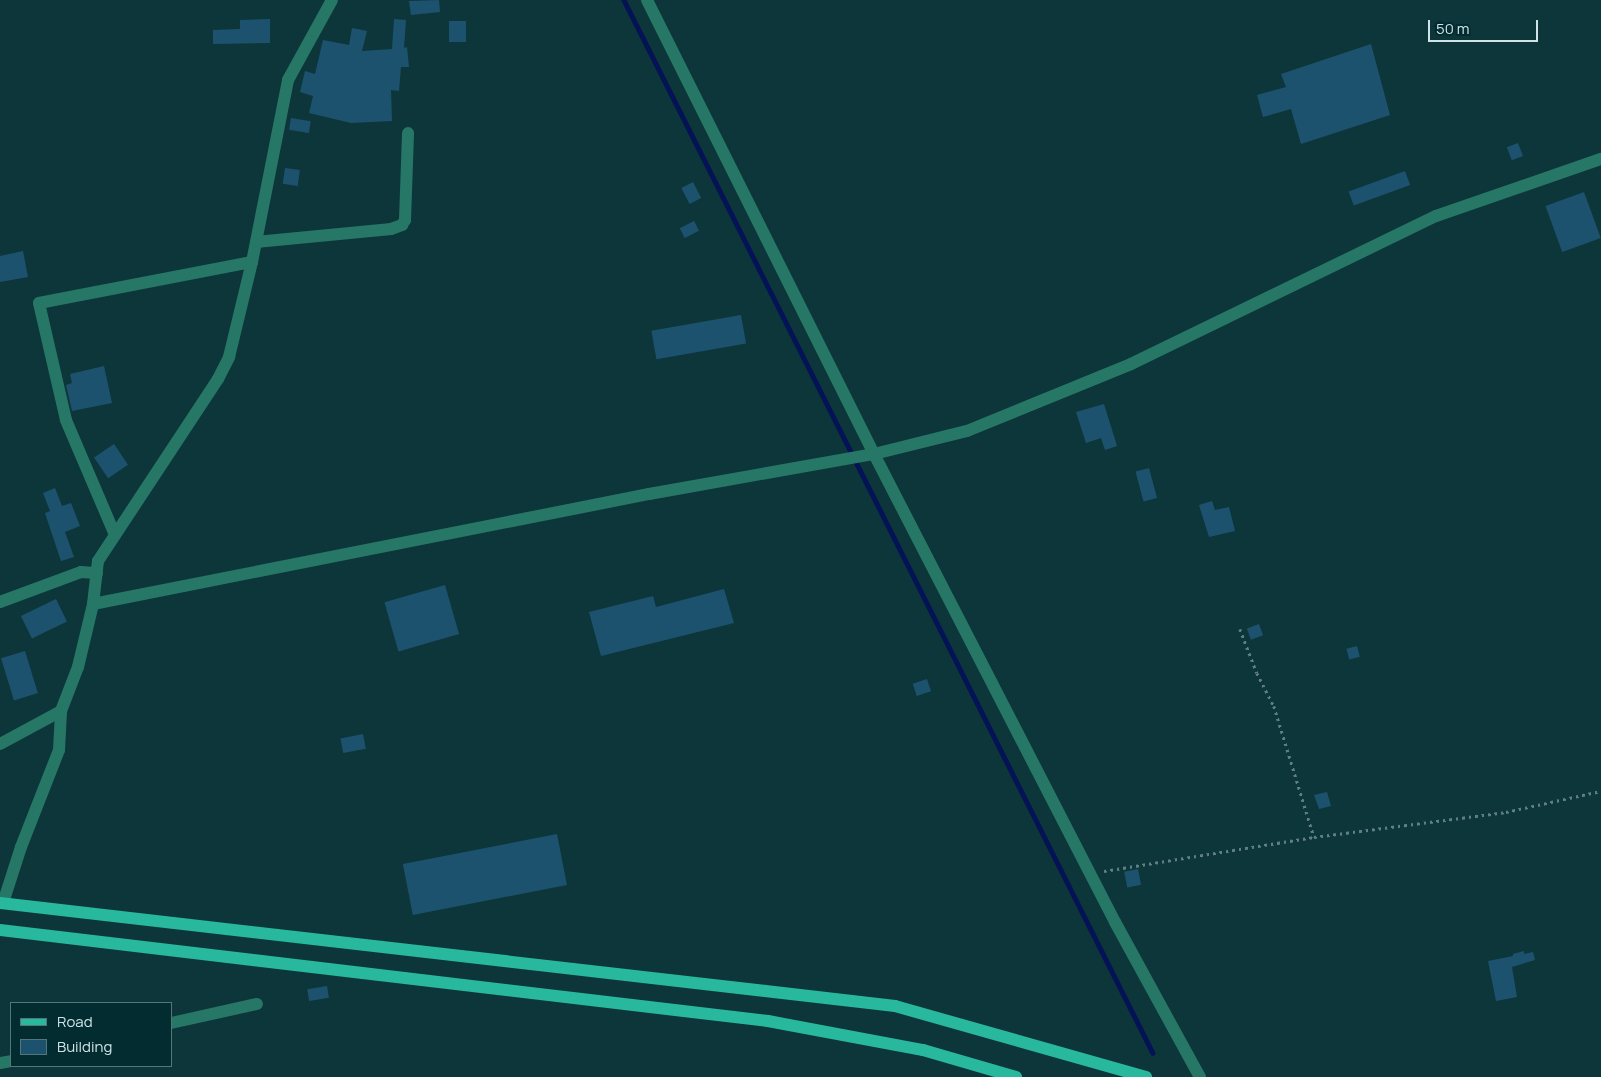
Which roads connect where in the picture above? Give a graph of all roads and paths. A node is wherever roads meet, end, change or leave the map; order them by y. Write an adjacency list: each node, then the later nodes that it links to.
1 (332, 0): 5 (street)
2 (647, 0): 7 (street)
3 (408, 133): 5 (street)
4 (1601, 159): 7 (street)
5 (256, 242): 6 (street)
6 (252, 262): 8 (street); 8 (street)
7 (874, 454): 11 (street); 17 (street)
8 (115, 535): 9 (street)
9 (97, 573): 10 (street); 11 (street)
10 (0, 602)
11 (93, 604): 13 (street)
12 (1240, 629): 16 (path)
13 (61, 712): 14 (street); 18 (street)
14 (0, 744)
15 (1601, 791): 16 (path)
16 (1314, 837): 17 (path)
17 (1090, 874): 24 (street)
18 (2, 903): 23 (main road)
19 (0, 930): 22 (main road)
20 (257, 1004): 21 (street)
21 (172, 1023)
22 (1016, 1077)
23 (1146, 1077)
24 (1200, 1077)

